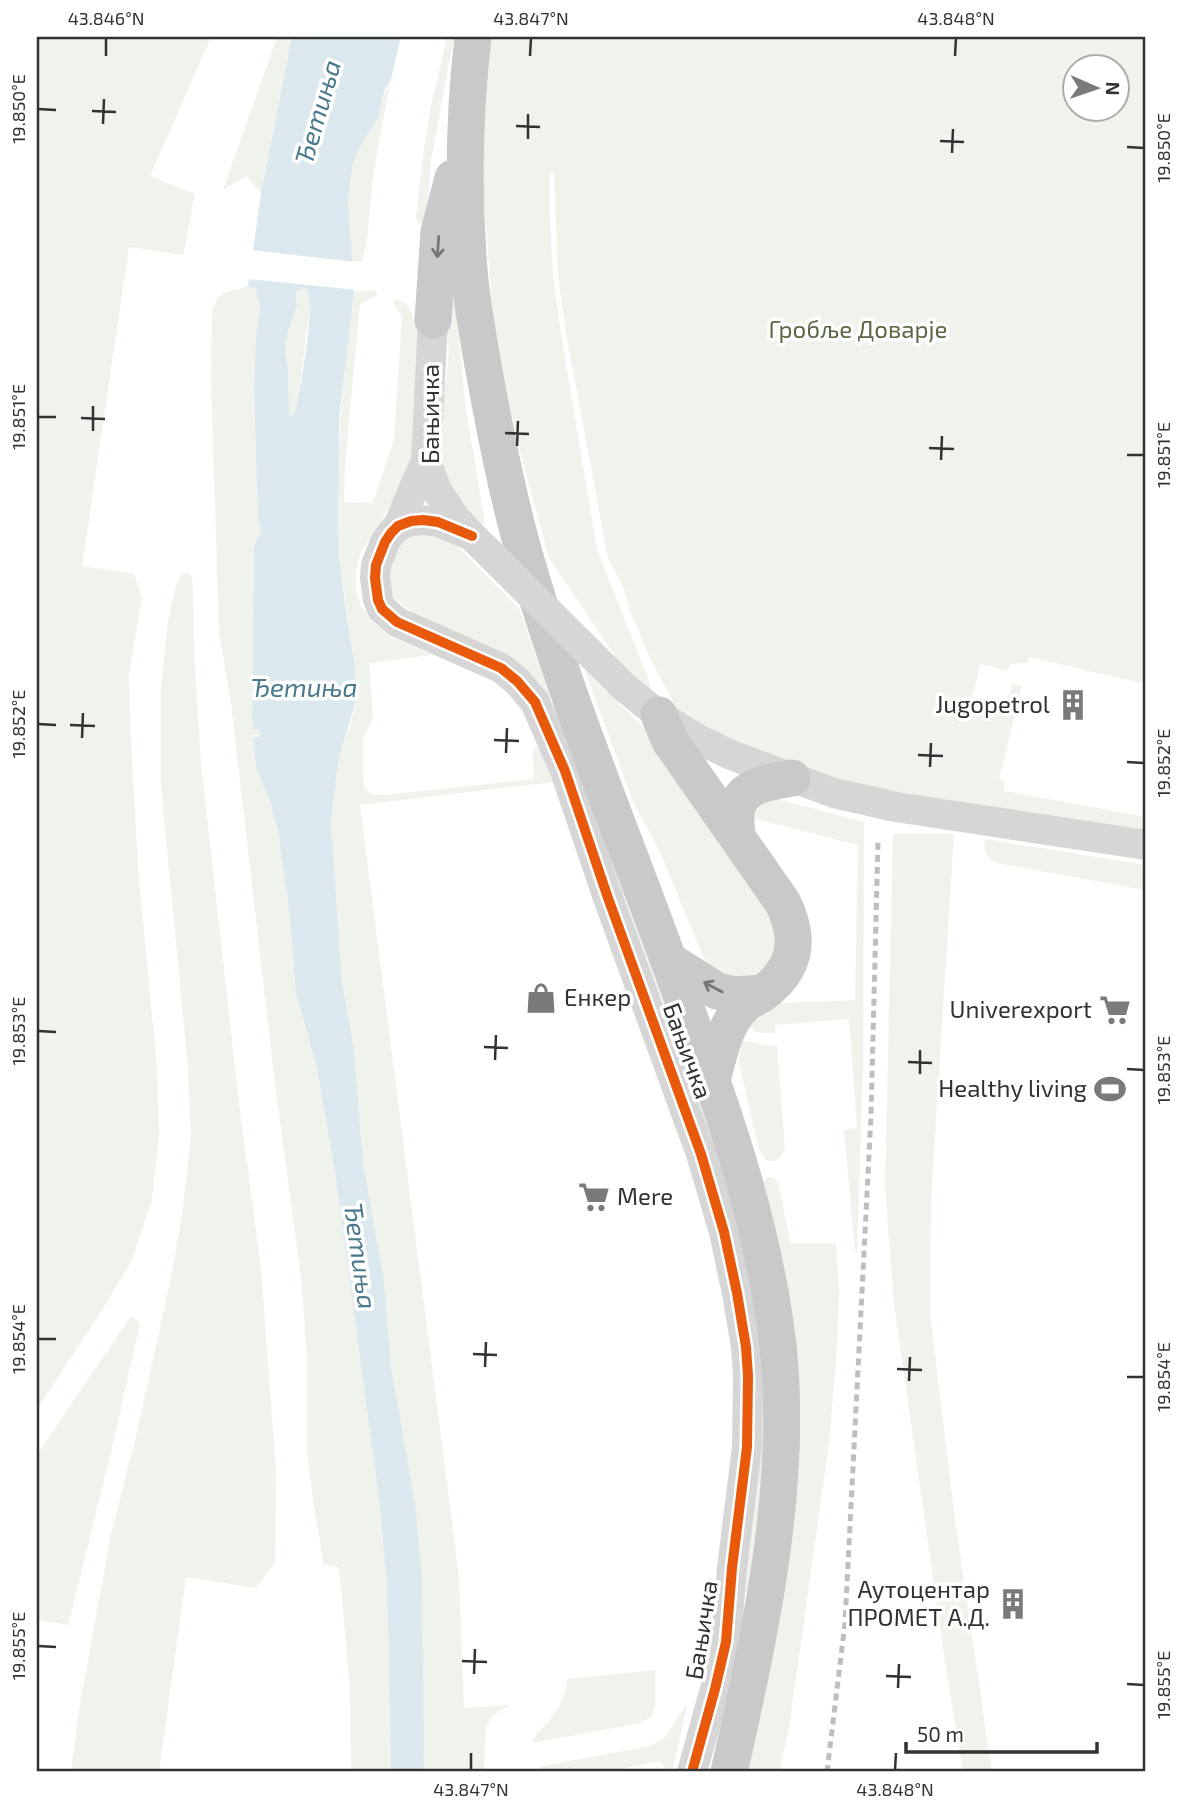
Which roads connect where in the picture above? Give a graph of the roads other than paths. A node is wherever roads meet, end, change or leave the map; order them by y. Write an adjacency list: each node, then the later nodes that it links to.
1 (473, 37): 2 (main road)
2 (465, 134): 3 (main road, one-way to 3); 11 (main road)
3 (433, 320): 4 (street, Бањичка)
4 (426, 460): 5 (street); 6 (street, Бањичка)
5 (398, 526): 6 (street, Бањичка); 14 (street, Бањичка)
6 (472, 536): 7 (street, Бањичка, bridge)
7 (659, 715): 8 (street, Бањичка); 9 (main road)
8 (792, 778): 9 (main road); 10 (street, Бањичка)
9 (737, 836): 12 (main road)
10 (1146, 845)
11 (668, 960): 12 (main road, one-way to 11); 13 (main road)
12 (763, 993): 13 (main road)
13 (712, 1080): 15 (main road)
14 (692, 1772)
15 (729, 1772)

